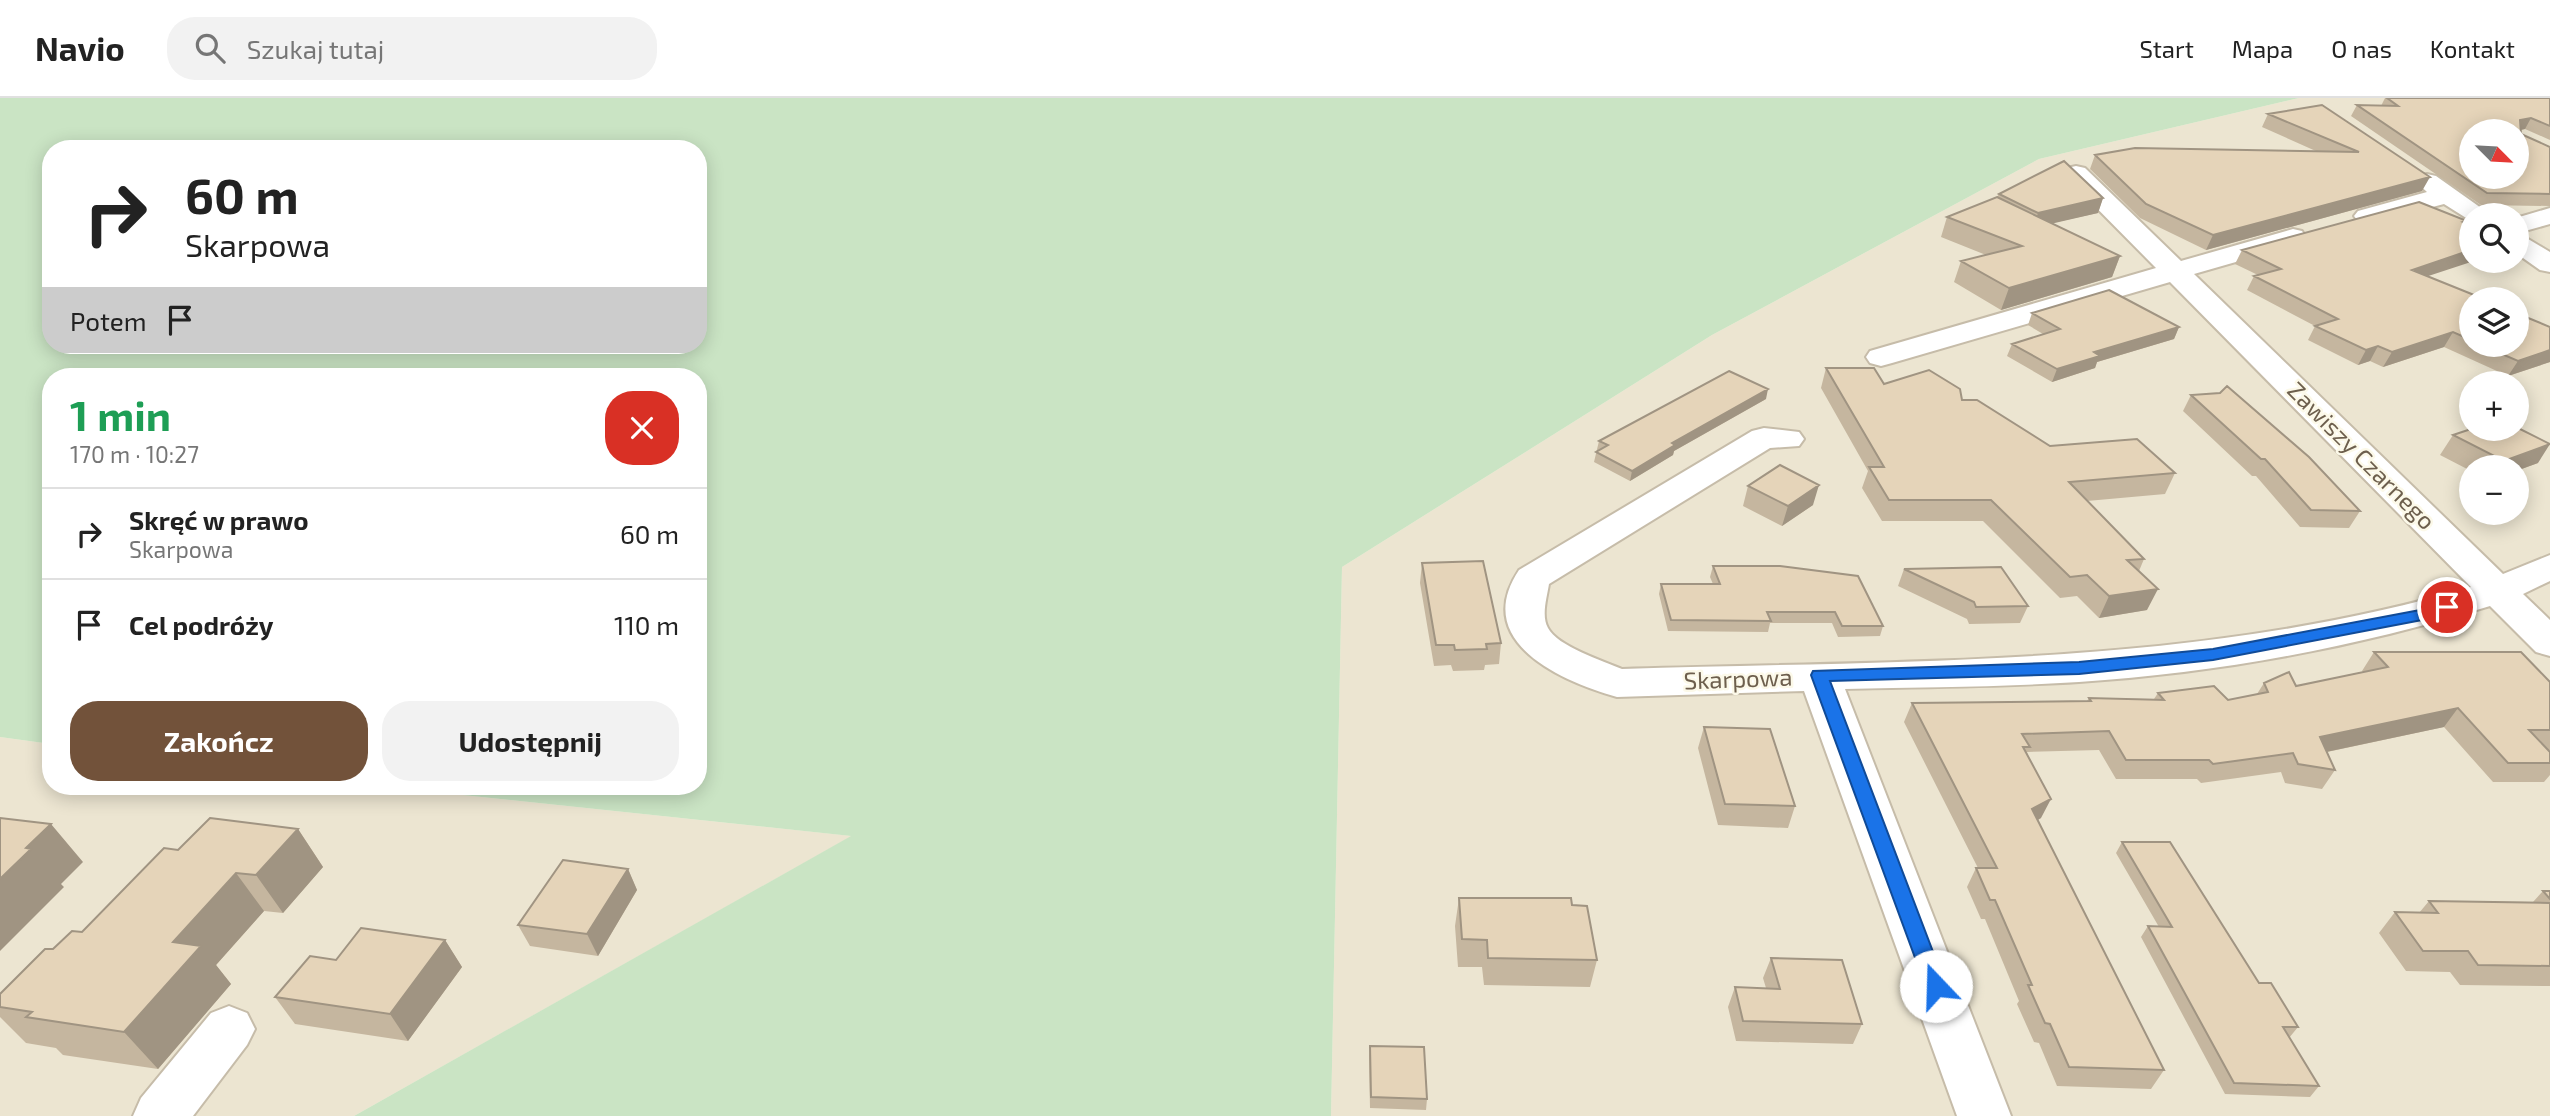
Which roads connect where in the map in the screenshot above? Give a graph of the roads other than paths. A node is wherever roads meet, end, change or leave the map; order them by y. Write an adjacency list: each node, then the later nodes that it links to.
1 (2403, 165): 3 (street)
2 (2076, 173): 9 (street, Zawiszy Czarnego)
3 (2447, 195): 4 (street); 9 (street)
4 (2459, 203)
5 (2550, 216): 6 (street)
6 (2529, 222)
7 (2529, 250): 8 (street)
8 (2550, 264)
9 (2173, 270): 10 (street); 13 (street, Zawiszy Czarnego)
10 (1881, 357)
11 (1787, 439): 15 (street, Skarpowa)
12 (2550, 567): 13 (street, Skarpowa)
13 (2498, 591): 14 (street, Zawiszy Czarnego); 15 (street, Skarpowa)
14 (2550, 643)
15 (1819, 675): 18 (street)
16 (229, 1029): 17 (street)
17 (160, 1116)
18 (1984, 1116)

